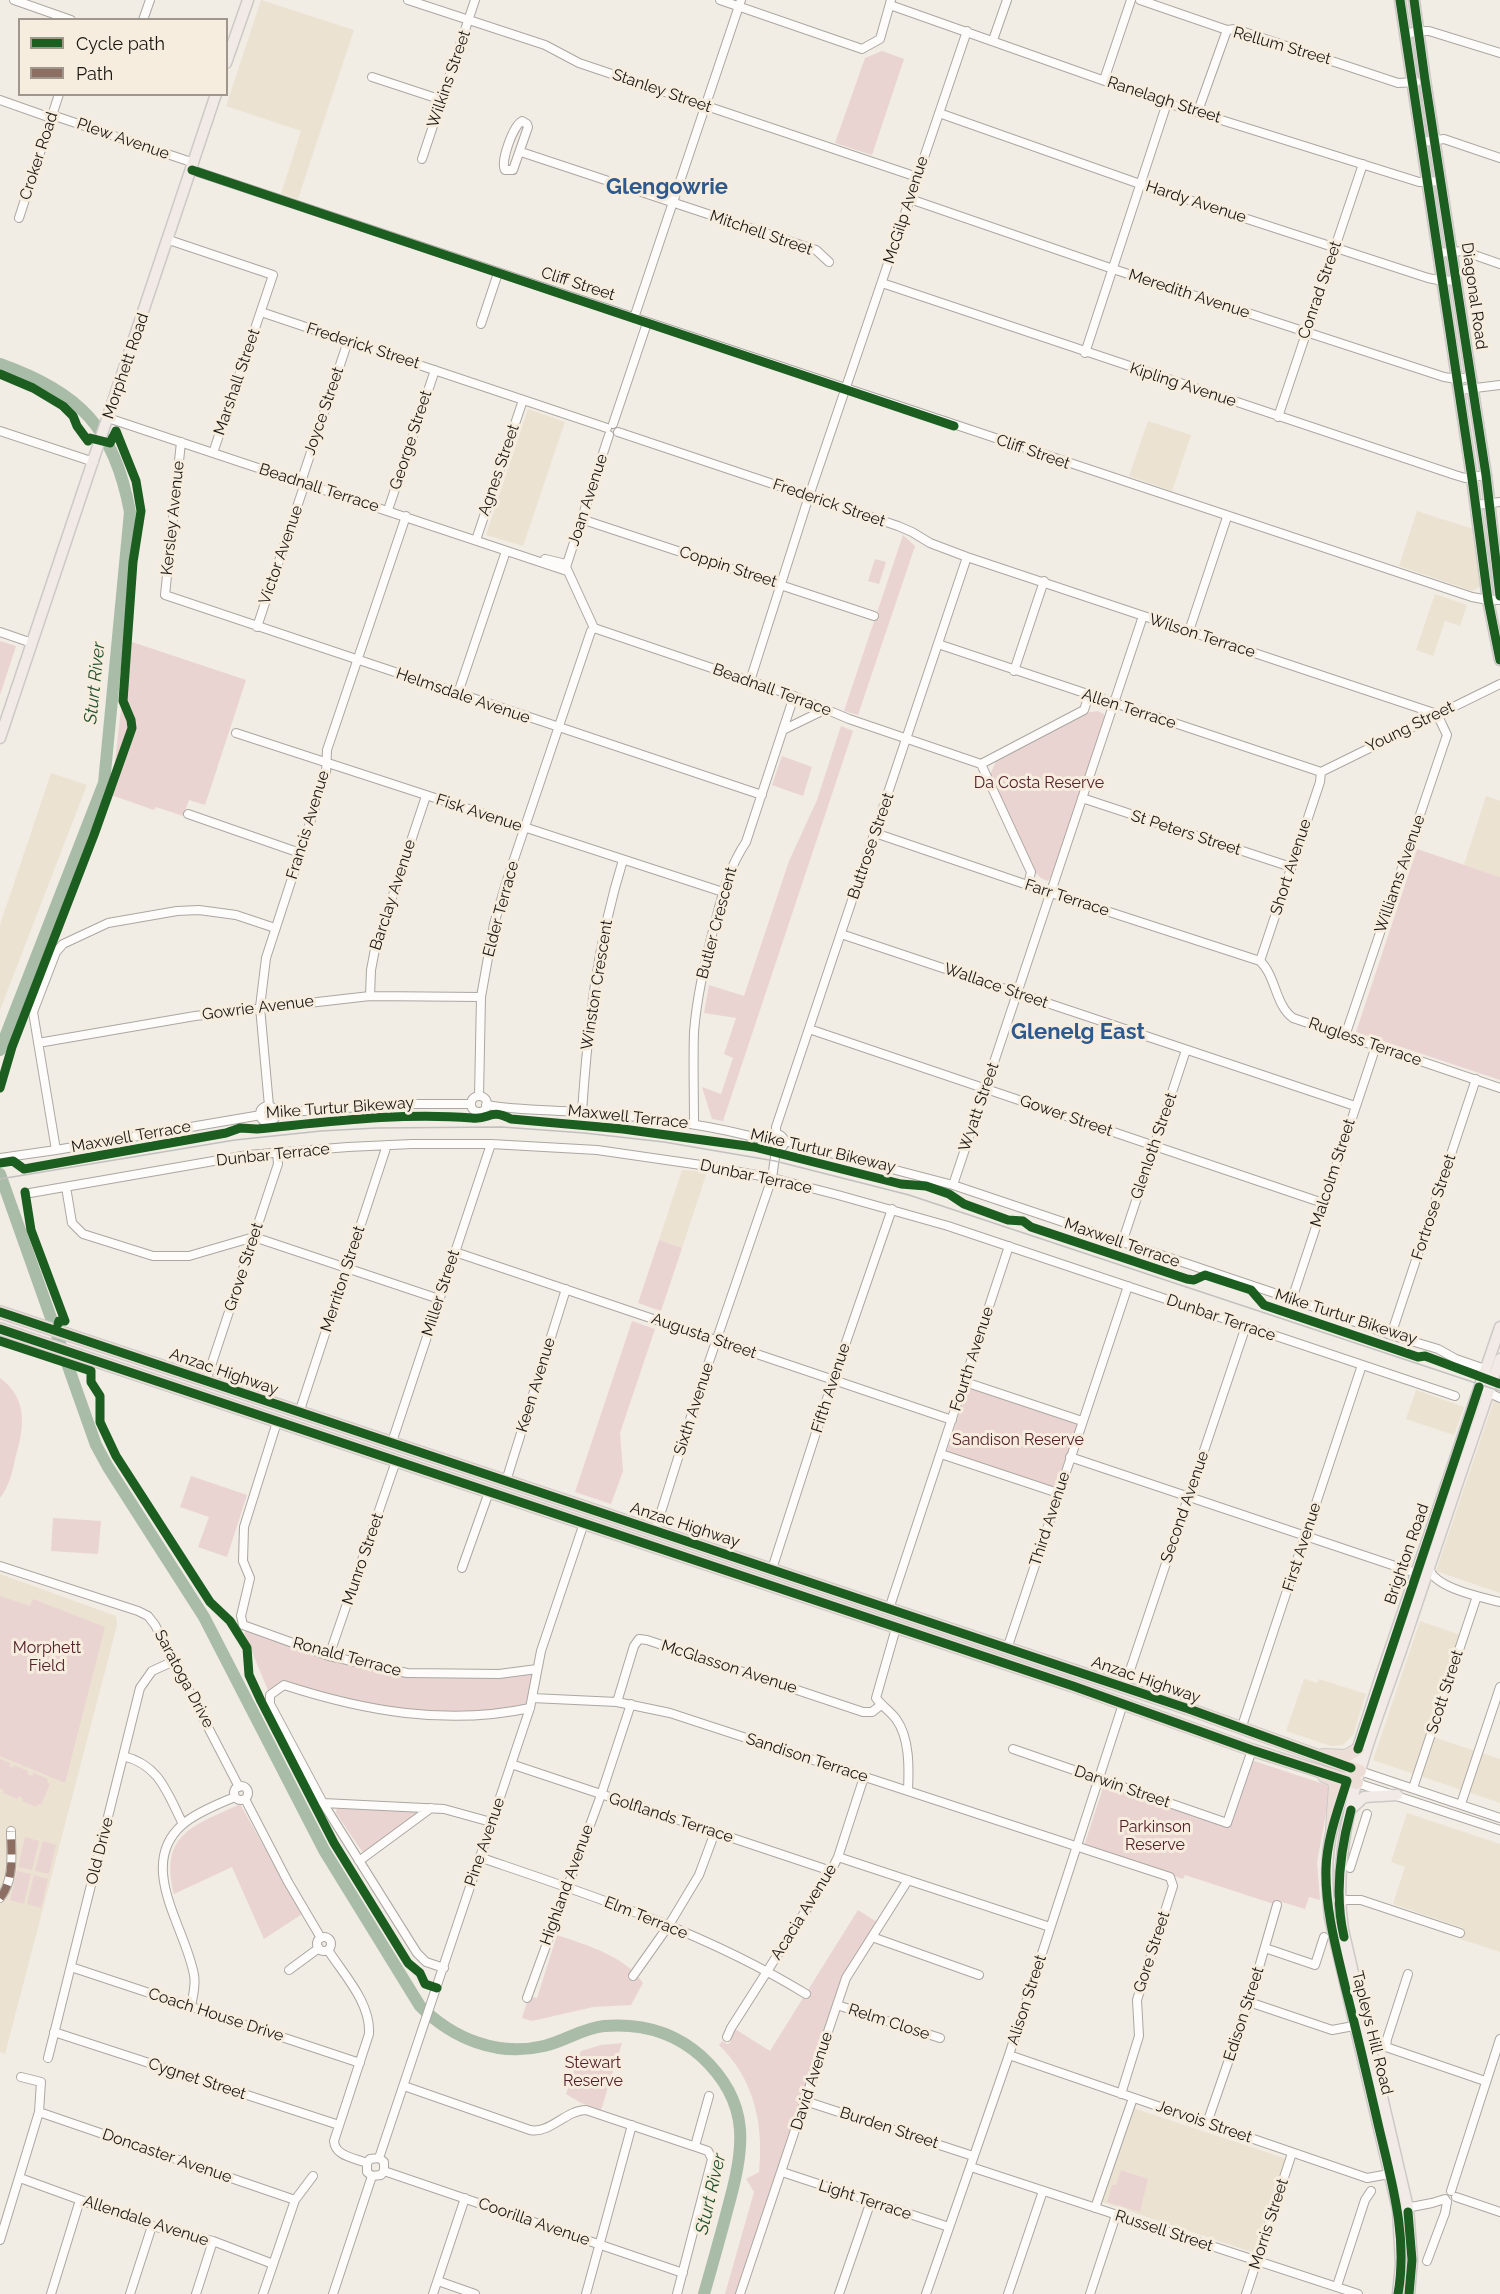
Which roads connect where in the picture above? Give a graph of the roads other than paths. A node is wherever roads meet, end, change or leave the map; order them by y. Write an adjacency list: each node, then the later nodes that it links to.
1 (14, 0): 14 (street)
2 (150, 0): 15 (street)
3 (248, 0): 23 (main road)
4 (408, 0): 16 (street, Stanley Street)
5 (475, 0): 16 (street, Wilkins Street)
6 (720, 0): 13 (street)
7 (1007, 0): 21 (street)
8 (1131, 0): 25 (street)
9 (1140, 0): 17 (street, Rellum Street)
10 (1400, 0): 20 (main road, Diagonal Road)
11 (1414, 0): 19 (main road, Diagonal Road)
12 (891, 2): 13 (street); 18 (street, Ranelagh Street)
13 (740, 3): 33 (street)
14 (65, 18)
15 (144, 18)
16 (469, 20): 31 (street, Wilkins Street); 33 (street, Stanley Street)
17 (1227, 30): 27 (street, Rellum Street); 34 (street)
18 (967, 31): 21 (street, Ranelagh Street); 35 (street, McGilp Avenue)
19 (1418, 31): 20 (street); 22 (street); 26 (main road, Diagonal Road)
20 (1406, 34): 27 (main road, Diagonal Road)
21 (993, 40): 25 (street, Ranelagh Street)
22 (1499, 50)
23 (228, 57)
24 (372, 77): 31 (street)
25 (1104, 80): 32 (street, Ranelagh Street)
26 (1425, 80): 27 (street, Rellum Street); 37 (main road, Diagonal Road)
27 (1412, 83): 38 (main road, Diagonal Road)
28 (58, 96): 36 (street, Croker Road)
29 (215, 96): 43 (main road, Morphett Road)
30 (0, 100): 36 (street, Plew Avenue)
31 (442, 100): 41 (street, Wilkins Street)
32 (1167, 103): 34 (street, Ranelagh Street); 47 (street)
33 (706, 106): 44 (street, Stanley Street); 49 (street)
34 (1198, 111): 42 (street, Ranelagh Street)
35 (939, 113): 44 (street, McGilp Avenue); 47 (street, Hardy Avenue)
36 (51, 116): 43 (street, Plew Avenue); 50 (street, Croker Road)
37 (1435, 140): 38 (street); 40 (street); 45 (main road, Diagonal Road)
38 (1422, 142): 46 (main road, Diagonal Road)
39 (521, 152): 39 (street); 49 (street, Mitchell Street)
40 (1500, 158)
41 (422, 159)
42 (1363, 164): 46 (street, Ranelagh Street); 52 (street, Conrad Street)
43 (193, 166): 51 (main road, Morphett Road); 58 (street, Cliff Street)
44 (917, 177): 48 (street, McGilp Avenue)
45 (1441, 181): 46 (street, Ranelagh Street); 53 (main road, Diagonal Road)
46 (1427, 183): 54 (main road, Diagonal Road)
47 (1140, 184): 52 (street, Hardy Avenue); 57 (street)
48 (910, 199): 57 (street, Meredith Avenue); 61 (street, McGilp Avenue)
49 (671, 203): 55 (street, Mitchell Street); 63 (street)
50 (19, 218)
51 (169, 240): 62 (street); 76 (main road, Morphett Road)
52 (1335, 248): 60 (street, Hardy Avenue); 66 (street, Conrad Street)
53 (1452, 251): 54 (street); 56 (street); 59 (main road, Diagonal Road)
54 (1438, 254): 60 (main road, Diagonal Road)
55 (829, 261)
56 (1500, 264)
57 (1113, 269): 66 (street, Meredith Avenue); 68 (street)
58 (498, 273): 63 (street, Cliff Street); 65 (street)
59 (1456, 280): 60 (street, Hardy Avenue); 70 (main road, Diagonal Road)
60 (1443, 281): 71 (main road, Diagonal Road)
61 (882, 284): 68 (street, Kipling Avenue); 73 (street, McGilp Avenue)
62 (261, 312): 67 (street, Frederick Street); 80 (street, Marshall Street)
63 (634, 318): 64 (street, Cliff Street)
64 (647, 323): 73 (street, Cliff Street); 77 (street, Joan Avenue)
65 (481, 324)
66 (1306, 333): 71 (street, Meredith Avenue); 75 (street, Conrad Street)
67 (348, 341): 69 (street, Frederick Street); 84 (street, Joyce Street)
68 (1084, 353): 75 (street, Kipling Avenue)
69 (435, 370): 74 (street, Frederick Street); 88 (street, George Street)
70 (1472, 382): 71 (street, Meredith Avenue); 72 (street, Meredith Avenue); 82 (main road, Diagonal Road)
71 (1458, 385): 83 (main road, Diagonal Road)
72 (1500, 385)
73 (846, 390): 85 (street, McGilp Avenue); 90 (street, Cliff Street)
74 (523, 400): 77 (street, Frederick Street); 92 (street, Agnes Street)
75 (1278, 417): 83 (street, Kipling Avenue)
76 (107, 422): 79 (street, Beadnall Terrace); 81 (main road, Morphett Road)
77 (610, 429): 85 (street, Frederick Street); 91 (street, Joan Avenue)
78 (0, 431): 81 (street)
79 (181, 442): 80 (street, Beadnall Terrace); 99 (street, Kersley Avenue)
80 (213, 453): 84 (street, Beadnall Terrace)
81 (94, 462): 109 (main road, Morphett Road)
82 (1486, 475): 83 (street, Kipling Avenue); 86 (main road, Diagonal Road)
83 (1472, 478): 87 (main road, Diagonal Road)
84 (303, 482): 88 (street, Beadnall Terrace); 105 (street, Victor Avenue)
85 (809, 496): 94 (street, Frederick Street); 97 (street, McGilp Avenue)
86 (1495, 503): 87 (street); 101 (main road, Diagonal Road)
87 (1476, 505): 98 (main road, Diagonal Road)
88 (388, 510): 89 (street, Beadnall Terrace)
89 (406, 516): 92 (street, Beadnall Terrace); 111 (street, Francis Avenue)
90 (1227, 517): 100 (street, Cliff Street); 108 (street)
91 (581, 519): 95 (street, Joan Avenue); 97 (street, Coppin Street)
92 (476, 540): 93 (street, Beadnall Terrace)
93 (506, 551): 95 (street, Beadnall Terrace); 116 (street)
94 (967, 557): 96 (street, Wilson Terrace); 110 (street, Buttrose Street)
95 (567, 568): 106 (street)
96 (1044, 581): 104 (street, Wilson Terrace); 113 (street)
97 (781, 585): 103 (street, Coppin Street); 114 (street, McGilp Avenue)
98 (1486, 586): 100 (street); 102 (main road, Diagonal Road)
99 (165, 595): 105 (street, Helmsdale Avenue)
100 (1468, 596): 102 (street, Cliff Street)
101 (1500, 598): 102 (street, Cliff Street)
102 (1488, 600): 112 (main road, Diagonal Road)
103 (874, 616)
104 (1143, 616): 108 (street, Wilson Terrace); 119 (street, Wyatt Street)
105 (257, 627): 111 (street, Helmsdale Avenue)
106 (594, 628): 114 (street, Beadnall Terrace); 122 (street, Elder Terrace)
107 (0, 632): 109 (street)
108 (1189, 632): 121 (street, Wilson Terrace)
109 (32, 643): 125 (main road, Morphett Road)
110 (938, 644): 113 (street, Allen Terrace); 126 (street, Buttrose Street)
111 (357, 660): 116 (street, Helmsdale Avenue); 127 (street, Francis Avenue)
112 (1500, 660)
113 (1014, 671): 117 (street, Allen Terrace)
114 (750, 681): 118 (street, Beadnall Terrace)
115 (1500, 684): 121 (street, Young Street)
116 (458, 693): 122 (street, Helmsdale Avenue)
117 (1089, 695): 119 (street, Allen Terrace); 128 (street)
118 (794, 696): 120 (street, Beadnall Terrace); 123 (street, Butler Crescent)
119 (1114, 703): 129 (street, Allen Terrace); 132 (street, Wyatt Street)
120 (824, 710): 123 (street); 126 (street, Beadnall Terrace)
121 (1437, 714): 129 (street, Young Street); 150 (street, Williams Avenue)
122 (558, 728): 130 (street, Helmsdale Avenue); 134 (street, Elder Terrace)
123 (783, 730): 130 (street, Butler Crescent)
124 (236, 733): 127 (street, Fisk Avenue)
125 (0, 738)
126 (906, 738): 128 (street); 135 (street, Buttrose Street)
127 (326, 763): 131 (street, Fisk Avenue); 136 (street, Francis Avenue)
128 (981, 764): 139 (street)
129 (1321, 772): 138 (street, Short Avenue)
130 (762, 795): 140 (street, Butler Crescent)
131 (426, 796): 134 (street, Fisk Avenue); 146 (street, Barclay Avenue)
132 (1082, 798): 138 (street, St Peters Street); 141 (street, Wyatt Street)
133 (188, 814): 136 (street)
134 (524, 828): 137 (street, Fisk Avenue); 147 (street, Elder Terrace)
135 (875, 832): 139 (street, Farr Terrace); 143 (street, Buttrose Street)
136 (300, 853): 142 (street, Francis Avenue)
137 (623, 860): 140 (street, Fisk Avenue); 162 (street, Winston Crescent)
138 (1291, 867): 144 (street, Short Avenue)
139 (1028, 885): 141 (street, Farr Terrace)
140 (723, 892): 165 (street, Butler Crescent)
141 (1051, 893): 144 (street, Farr Terrace); 145 (street, Wyatt Street)
142 (275, 928): 148 (street, Francis Avenue); 151 (street)
143 (841, 934): 145 (street, Wallace Street); 149 (street, Buttrose Street)
144 (1260, 961): 150 (street, Rugless Terrace)
145 (1017, 993): 153 (street, Wallace Street); 155 (street, Wyatt Street)
146 (370, 996): 147 (street, Gowrie Avenue); 148 (street, Gowrie Avenue)
147 (481, 997): 157 (street, Elder Terrace)
148 (260, 1008): 151 (street, Gowrie Avenue); 160 (street, Francis Avenue)
149 (809, 1029): 155 (street, Gower Street); 166 (street, Buttrose Street)
150 (1345, 1036): 152 (street, Rugless Terrace)
151 (38, 1043): 172 (street)
152 (1376, 1046): 154 (street, Rugless Terrace); 161 (street, Malcolm Street)
153 (1186, 1050): 161 (street, Wallace Street); 171 (street, Glenloth Street)
154 (1476, 1079): 156 (street, Rugless Terrace); 194 (street, Fortrose Street)
155 (985, 1088): 171 (street, Gower Street); 176 (street, Wyatt Street)
156 (1500, 1088)
157 (479, 1096): 158 (street); 159 (street)
158 (471, 1104): 159 (street); 163 (street)
159 (486, 1105): 162 (street, Maxwell Terrace)
160 (269, 1106): 163 (street); 164 (street)
161 (1355, 1106): 179 (street, Malcolm Street)
162 (582, 1112): 165 (street, Maxwell Terrace)
163 (276, 1113): 164 (street)
164 (261, 1115): 172 (street, Maxwell Terrace)
165 (694, 1124): 167 (street, Maxwell Terrace)
166 (776, 1134): 167 (street); 170 (street)
167 (768, 1140): 170 (street)
168 (491, 1144): 169 (street, Dunbar Terrace); 175 (street, Dunbar Terrace); 184 (street, Miller Street)
169 (387, 1145): 173 (street, Dunbar Terrace); 185 (street, Merriton Street)
170 (780, 1146): 175 (street, Sixth Avenue); 176 (street, Maxwell Terrace)
171 (1154, 1146): 179 (street, Gower Street); 182 (street, Glenloth Street)
172 (56, 1150): 174 (street, Maxwell Terrace)
173 (277, 1152): 177 (street, Dunbar Terrace); 181 (street, Grove Street)
174 (1, 1157)
175 (772, 1178): 180 (street, Dunbar Terrace); 195 (street, Sixth Avenue)
176 (953, 1185): 182 (street, Maxwell Terrace)
177 (66, 1187): 178 (street, Dunbar Terrace); 181 (street)
178 (30, 1193)
179 (1323, 1203): 189 (street, Malcolm Street)
180 (892, 1209): 183 (street, Dunbar Terrace); 200 (street, Fifth Avenue)
181 (254, 1237): 185 (street); 201 (street, Grove Street)
182 (1122, 1243): 189 (street, Maxwell Terrace)
183 (1009, 1246): 186 (street, Dunbar Terrace); 202 (street, Fourth Avenue)
184 (455, 1252): 187 (street, Augusta Street); 188 (street, Miller Street)
185 (346, 1269): 188 (street); 208 (street, Merriton Street)
186 (1128, 1286): 191 (street, Dunbar Terrace); 210 (street, Third Avenue)
187 (566, 1289): 195 (street, Augusta Street); 219 (street, Keen Avenue)
188 (439, 1299): 212 (street, Miller Street)
189 (1292, 1299): 194 (street, Maxwell Terrace)
190 (0, 1312): 199 (highway, Anzac Highway)
191 (1246, 1326): 197 (street, Dunbar Terrace); 223 (street, Second Avenue)
192 (1500, 1327): 198 (main road, Brighton Road)
193 (0, 1329): 204 (highway, Anzac Highway)
194 (1391, 1335): 198 (street, Maxwell Terrace)
195 (717, 1340): 200 (street, Augusta Street); 225 (street, Sixth Avenue)
196 (1500, 1359): 203 (main road, Brighton Road)
197 (1362, 1365): 205 (street, Dunbar Terrace); 226 (street, First Avenue)
198 (1485, 1369): 203 (main road, Brighton Road)
199 (191, 1377): 201 (highway, Anzac Highway); 204 (highway)
200 (833, 1380): 209 (street, Augusta Street); 230 (street, Fifth Avenue)
201 (206, 1382): 207 (highway); 208 (highway, Anzac Highway)
202 (964, 1382): 209 (street, Fourth Avenue); 210 (street)
203 (1489, 1390): 206 (street); 228 (main road, Brighton Road); 231 (main road, Brighton Road)
204 (194, 1394): 207 (highway, Anzac Highway)
205 (1455, 1396)
206 (1500, 1398)
207 (237, 1408): 211 (highway, Anzac Highway)
208 (299, 1413): 212 (highway, Anzac Highway)
209 (952, 1420): 213 (street, Fourth Avenue)
210 (1083, 1421): 215 (street, Third Avenue)
211 (278, 1422): 216 (highway, Anzac Highway); 242 (street, Ronald Terrace)
212 (392, 1442): 214 (highway, Anzac Highway)
213 (941, 1454): 222 (street); 238 (street, Fourth Avenue)
214 (436, 1457): 217 (highway, Anzac Highway); 218 (highway)
215 (1070, 1457): 222 (street, Third Avenue); 223 (street)
216 (396, 1461): 218 (highway, Anzac Highway); 242 (street, Munro Street)
217 (452, 1462): 219 (highway, Anzac Highway); 220 (highway)
218 (439, 1475): 220 (highway, Anzac Highway)
219 (506, 1481): 225 (highway, Anzac Highway)
220 (459, 1482): 221 (highway, Anzac Highway)
221 (489, 1492): 224 (highway, Anzac Highway); 229 (street)
222 (1058, 1493): 241 (street, Third Avenue)
223 (1189, 1497): 226 (street); 250 (street, Second Avenue)
224 (584, 1523): 237 (highway, Anzac Highway); 245 (street, Pine Avenue)
225 (655, 1531): 230 (highway, Anzac Highway)
226 (1306, 1536): 231 (street); 261 (street, First Avenue)
227 (0, 1566): 243 (street, Saratoga Drive)
228 (1429, 1566): 231 (main road); 232 (street); 233 (main road, Brighton Road)
229 (462, 1568)
230 (772, 1569): 234 (highway, Anzac Highway)
231 (1416, 1573): 263 (main road, Brighton Road)
232 (1448, 1585): 233 (street); 235 (street)
233 (1422, 1587): 269 (main road, Brighton Road)
234 (833, 1590): 237 (highway); 238 (highway, Anzac Highway); 239 (highway)
235 (1477, 1596): 236 (street); 273 (street, Scott Street)
236 (1500, 1602)
237 (822, 1603): 239 (highway, Anzac Highway)
238 (890, 1609): 241 (highway, Anzac Highway)
239 (843, 1610): 240 (highway, Anzac Highway)
240 (896, 1628): 247 (highway, Anzac Highway); 255 (street)
241 (1007, 1649): 244 (highway, Anzac Highway)
242 (329, 1656): 245 (street, Ronald Terrace)
243 (174, 1661): 266 (street, Old Drive); 272 (street, Saratoga Drive)
244 (1058, 1666): 246 (highway, Anzac Highway); 247 (highway)
245 (537, 1669): 251 (street, Pine Avenue)
246 (1071, 1670): 248 (highway); 250 (highway, Anzac Highway)
247 (1054, 1681): 248 (highway, Anzac Highway)
248 (1073, 1686): 254 (highway, Anzac Highway)
249 (1500, 1687): 280 (street)
250 (1124, 1688): 256 (highway, Anzac Highway)
251 (532, 1698): 252 (street, Sandison Terrace); 257 (street, Pine Avenue)
252 (617, 1702): 253 (street, Sandison Terrace); 255 (street, McGlasson Avenue)
253 (631, 1704): 270 (street, Sandison Terrace); 275 (street, Highland Avenue)
254 (1123, 1704): 259 (highway, Anzac Highway); 271 (street, Alison Street)
255 (881, 1705): 274 (street)
256 (1175, 1705): 258 (highway, Anzac Highway); 259 (highway)
257 (530, 1708): 267 (street, Pine Avenue); 279 (street)
258 (1189, 1709): 260 (highway); 261 (highway, Anzac Highway)
259 (1173, 1721): 260 (highway, Anzac Highway)
260 (1195, 1728): 264 (highway, Anzac Highway)
261 (1241, 1729): 265 (highway, Anzac Highway)
262 (1013, 1749): 271 (street, Darwin Street)
263 (1358, 1749): 265 (highway); 269 (main road, Brighton Road)
264 (1252, 1750): 268 (highway, Anzac Highway); 271 (street, Darwin Street)
265 (1310, 1755): 269 (highway, Anzac Highway)
266 (123, 1756): 286 (street); 314 (street, Old Drive)
267 (511, 1764): 275 (street, Golflands Terrace); 285 (street, Pine Avenue)
268 (1314, 1771): 269 (highway, Anzac Highway); 287 (highway)
269 (1354, 1776): 273 (street, Anzac Highway); 276 (street, Anzac Highway); 282 (main road, Tapleys Hill Road); 287 (main road, Tapleys Hill Road)
270 (864, 1777): 274 (street, Sandison Terrace); 295 (street, Acacia Avenue)
271 (1099, 1779): 292 (street, Alison Street)
272 (239, 1787): 277 (street); 278 (street)
273 (1413, 1788): 280 (street, Anzac Highway)
274 (908, 1791): 292 (street, Sandison Terrace)
275 (601, 1795): 290 (street, Golflands Terrace); 301 (street, Highland Avenue)
276 (1397, 1796): 282 (main road); 288 (street, Anzac Highway)
277 (235, 1797): 278 (street); 286 (street)
278 (244, 1799): 310 (street)
279 (323, 1803): 281 (street); 296 (street)
280 (1461, 1804): 284 (street, Anzac Highway)
281 (431, 1808): 285 (street); 296 (street)
282 (1351, 1810): 291 (main road, Tapleys Hill Road)
283 (1367, 1814): 293 (street)
284 (1500, 1818)
285 (491, 1822): 294 (street, Pine Avenue)
286 (183, 1824): 325 (street)
287 (1332, 1828): 303 (main road, Tapleys Hill Road)
288 (1500, 1830)
289 (11, 1831): 302 (street)
290 (715, 1832): 298 (street, Golflands Terrace); 305 (street)
291 (1343, 1845): 293 (street); 303 (main road, Tapleys Hill Road)
292 (1076, 1848): 300 (street, Sandison Terrace); 306 (street, Alison Street)
293 (1357, 1849): 297 (street)
294 (479, 1857): 301 (street, Elm Terrace); 315 (street, Pine Avenue)
295 (838, 1857): 298 (street, Acacia Avenue); 299 (street)
296 (359, 1861): 315 (street)
297 (1350, 1868)
298 (831, 1871): 317 (street, Acacia Avenue)
299 (908, 1880): 306 (street); 308 (street, David Avenue)
300 (1172, 1880): 337 (street, Gore Street)
301 (566, 1887): 305 (street, Elm Terrace); 322 (street, Highland Avenue)
302 (0, 1898)
303 (1334, 1900): 307 (street); 326 (main road, Tapleys Hill Road)
304 (1277, 1905): 312 (street, Edison Street)
305 (669, 1925): 317 (street, Elm Terrace); 320 (street)
306 (1050, 1927): 331 (street, Alison Street)
307 (1460, 1933)
308 (872, 1937): 319 (street); 324 (street, David Avenue)
309 (1324, 1937): 312 (street)
310 (321, 1938): 311 (street); 313 (street)
311 (319, 1947): 313 (street); 316 (street)
312 (1265, 1948): 323 (street, Edison Street)
313 (328, 1950): 333 (street)
314 (71, 1967): 325 (street, Coach House Drive); 327 (street, Old Drive)
315 (444, 1968): 336 (street, Pine Avenue)
316 (289, 1970)
317 (768, 1970): 321 (street, Elm Terrace); 328 (street, Acacia Avenue)
318 (1408, 1974): 335 (street)
319 (979, 1975)
320 (633, 1976)
321 (806, 1994)
322 (527, 1998)
323 (1248, 2002): 326 (street); 342 (street, Edison Street)
324 (837, 2005): 329 (street, Relm Close); 340 (street, David Avenue)
325 (191, 2006): 333 (street, Coach House Drive)
326 (1360, 2025): 353 (main road, Tapleys Hill Road)
327 (54, 2032): 332 (street, Old Drive); 343 (street, Cygnet Street)
328 (727, 2037)
329 (940, 2038)
330 (1500, 2039): 335 (street)
331 (1009, 2055): 337 (street, Jervois Street); 347 (street, Alison Street)
332 (48, 2058)
333 (360, 2063): 343 (street)
334 (21, 2077): 341 (street)
335 (1485, 2081): 359 (street)
336 (405, 2086): 344 (street); 348 (street, Pine Avenue)
337 (1121, 2094): 339 (street, Jervois Street)
338 (709, 2096): 345 (street)
339 (1133, 2098): 342 (street, Jervois Street); 365 (street)
340 (805, 2101): 347 (street, Burden Street); 352 (street, David Avenue)
341 (39, 2112): 356 (street); 362 (street, Doncaster Avenue)
342 (1207, 2123): 346 (street, Jervois Street)
343 (339, 2125): 349 (street)
344 (632, 2125): 345 (street); 373 (street)
345 (695, 2146): 377 (street)
346 (1292, 2153): 353 (street, Jervois Street); 375 (street, Morris Street)
347 (973, 2156): 350 (street, Alison Street)
348 (379, 2158): 349 (street); 351 (street)
349 (367, 2163): 355 (street)
350 (970, 2167): 357 (street, Russell Street); 370 (street, Alison Street)
351 (384, 2171): 355 (street); 360 (street, Coorilla Avenue)
352 (782, 2172): 364 (street, Light Terrace); 389 (street, David Avenue)
353 (1395, 2173): 366 (main road, Tapleys Hill Road)
354 (313, 2176): 362 (street)
355 (372, 2176): 384 (street)
356 (20, 2178): 361 (street, Allendale Avenue); 371 (street)
357 (1043, 2191): 365 (street, Russell Street); 392 (street)
358 (1371, 2191): 379 (street)
359 (1454, 2194): 363 (street); 367 (street)
360 (465, 2198): 373 (street, Coorilla Avenue); 378 (street)
361 (80, 2200): 369 (street, Allendale Avenue); 380 (street)
362 (295, 2200): 376 (street)
363 (1446, 2200): 366 (street); 374 (street)
364 (871, 2201): 370 (street, Light Terrace); 390 (street)
365 (1095, 2208): 368 (street, Russell Street)
366 (1403, 2209): 396 (main road, Tapleys Hill Road); 397 (main road, Tapleys Hill Road)
367 (1500, 2212)
368 (1116, 2215): 375 (street, Russell Street); 393 (street)
369 (152, 2226): 372 (street, Allendale Avenue); 381 (street)
370 (949, 2227): 391 (street, Alison Street)
371 (0, 2240)
372 (213, 2241): 376 (street, Allendale Avenue); 382 (street)
373 (599, 2245): 377 (street, Coorilla Avenue); 387 (street)
374 (1427, 2261)
375 (1257, 2262): 379 (street, Russell Street); 394 (street, Morris Street)
376 (273, 2264): 383 (street)
377 (683, 2272): 388 (street)
378 (438, 2281): 385 (street); 386 (street)
379 (1337, 2286): 395 (street, Russell Street)
380 (51, 2294)
381 (130, 2294)
382 (196, 2294)
383 (263, 2294)
384 (333, 2294)
385 (433, 2294)
386 (475, 2294)
387 (586, 2294)
388 (677, 2294)
389 (740, 2294)
390 (839, 2294)
391 (927, 2294)
392 (1008, 2294)
393 (1090, 2294)
394 (1246, 2294)
395 (1358, 2294)
396 (1398, 2294)
397 (1409, 2294)

